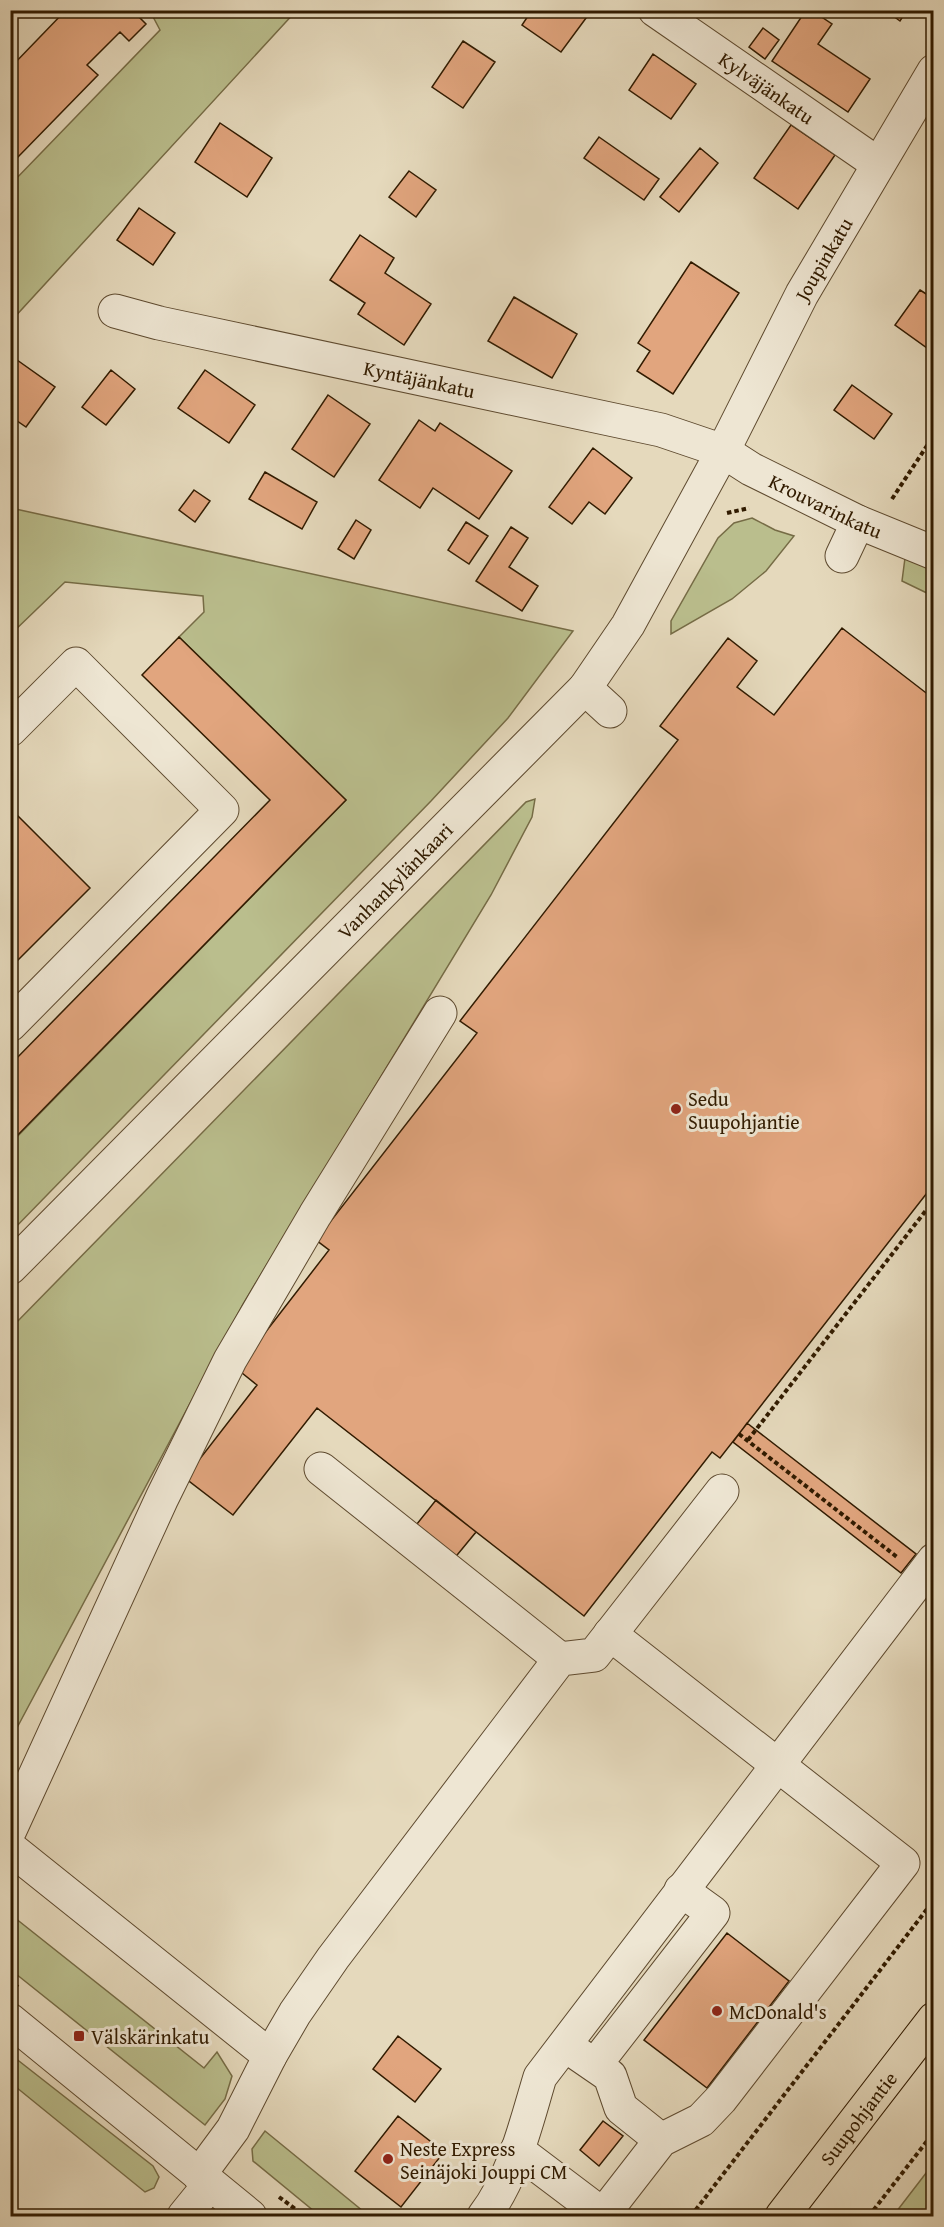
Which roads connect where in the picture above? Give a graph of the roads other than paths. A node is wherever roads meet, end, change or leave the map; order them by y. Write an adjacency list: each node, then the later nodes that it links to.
1 (655, 10): 3 (street, Kylväjänkatu)
2 (933, 71): 3 (street, Joupinkatu)
3 (878, 164): 5 (street, Joupinkatu)
4 (115, 311): 5 (street, Kyntäjänkatu)
5 (723, 452): 6 (street, Krouvarinkatu); 9 (street, Vanhankylänkaari)
6 (868, 526): 7 (street, Krouvarinkatu); 8 (street)
7 (933, 553)
8 (842, 556)
9 (585, 688): 10 (street); 14 (street, Vanhankylänkaari)
10 (610, 711)
11 (10, 730): 13 (street)
12 (440, 1013): 21 (street)
13 (10, 1025)
14 (10, 1268)
15 (321, 1469): 19 (street)
16 (722, 1491): 18 (street)
17 (927, 1568): 20 (street)
18 (610, 1634): 19 (street); 20 (street)
19 (560, 1659): 27 (street)
20 (777, 1764): 23 (street); 29 (street)
21 (10, 1830)
22 (10, 1848): 27 (street)
23 (681, 1890): 26 (street); 28 (street)
24 (933, 2019): 36 (main road, Suupohjantie)
25 (10, 2020): 31 (street)
26 (564, 2045): 28 (street); 30 (street)
27 (270, 2056): 31 (street)
28 (595, 2065): 29 (street)
29 (661, 2140): 32 (street)
30 (517, 2150): 32 (street); 35 (street)
31 (205, 2179): 33 (street); 34 (street)
32 (603, 2216)
33 (183, 2217)
34 (250, 2217)
35 (484, 2217)
36 (782, 2217)

